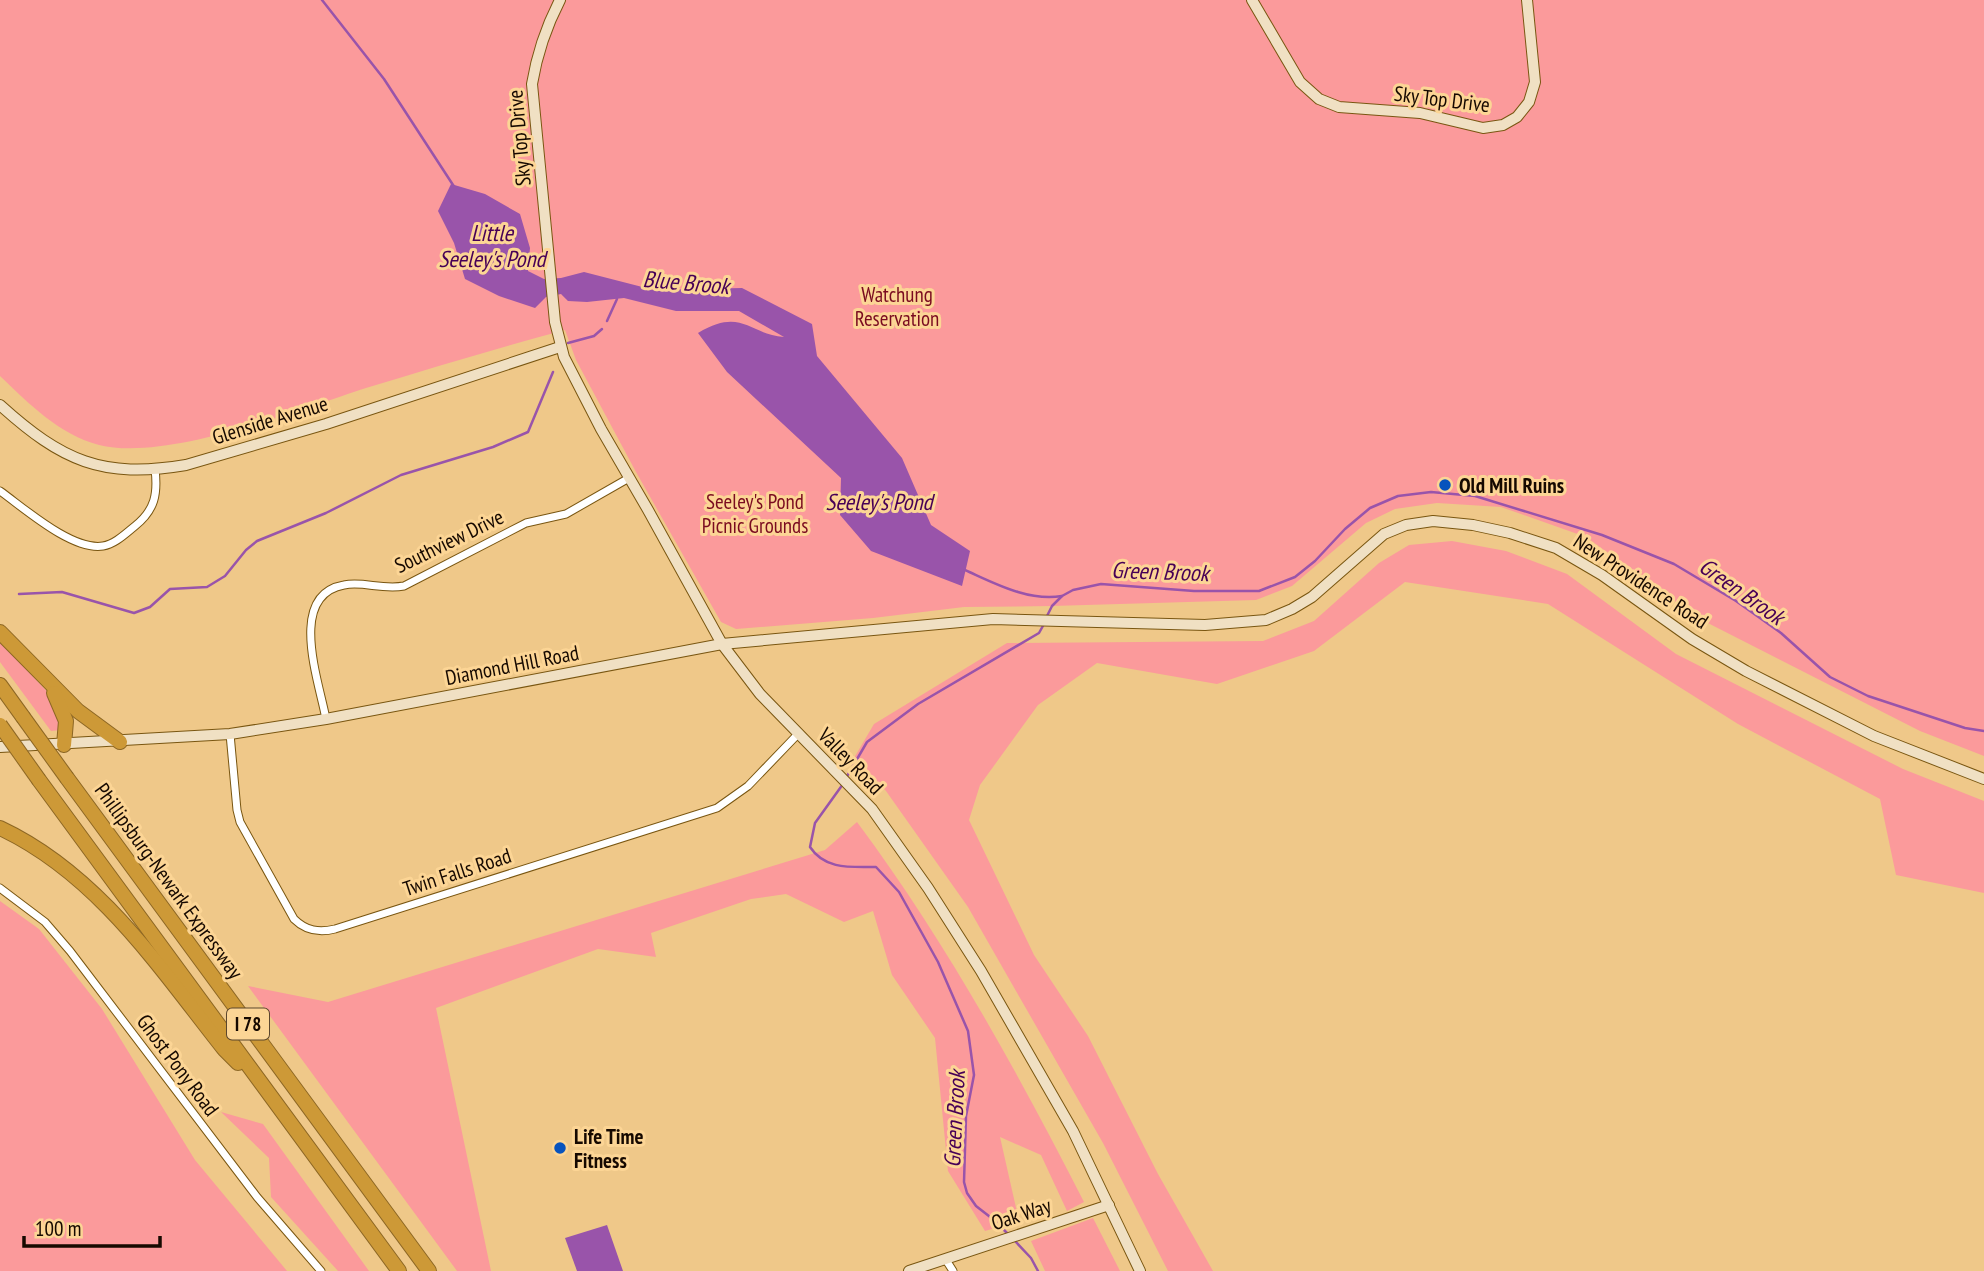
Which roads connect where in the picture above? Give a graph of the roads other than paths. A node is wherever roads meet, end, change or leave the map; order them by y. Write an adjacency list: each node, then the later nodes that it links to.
1 (560, 0): 4 (main road, Sky Top Drive)
2 (1252, 0): 3 (main road, Sky Top Drive)
3 (1527, 0)
4 (551, 277): 5 (main road, Valley Road)
5 (560, 347): 7 (main road, Glenside Avenue); 8 (main road, Valley Road)
6 (0, 405): 7 (main road, Glenside Avenue)
7 (155, 469): 9 (street)
8 (629, 478): 12 (main road, Valley Road); 15 (street, Southview Drive)
9 (0, 491)
10 (1030, 620): 12 (main road, Diamond Hill Road); 22 (main road, New Providence Road)
11 (0, 632): 13 (highway)
12 (722, 644): 15 (main road, Diamond Hill Road); 18 (main road, Valley Road)
13 (47, 682): 19 (highway); 20 (highway)
14 (0, 685): 30 (highway, Phillipsburg-Newark Expressway / I 78, bridge)
15 (326, 719): 17 (main road, Diamond Hill Road)
16 (0, 724): 25 (highway, I 78, bridge)
17 (230, 734): 18 (street, Twin Falls Road); 19 (main road, Diamond Hill Road)
18 (798, 734): 26 (main road, Valley Road)
19 (120, 742): 20 (main road, Diamond Hill Road)
20 (64, 745): 21 (main road, Diamond Hill Road)
21 (0, 747)
22 (1984, 779)
23 (0, 828): 25 (highway)
24 (0, 888): 28 (street, Ghost Pony Road)
25 (263, 1086): 29 (highway, I 78)
26 (1109, 1205): 27 (main road, Oak Way); 33 (main road, Valley Road)
27 (946, 1265): 31 (main road, Oak Way); 32 (street)
28 (321, 1271)
29 (399, 1271)
30 (429, 1271)
31 (909, 1271)
32 (953, 1271)
33 (1140, 1271)

